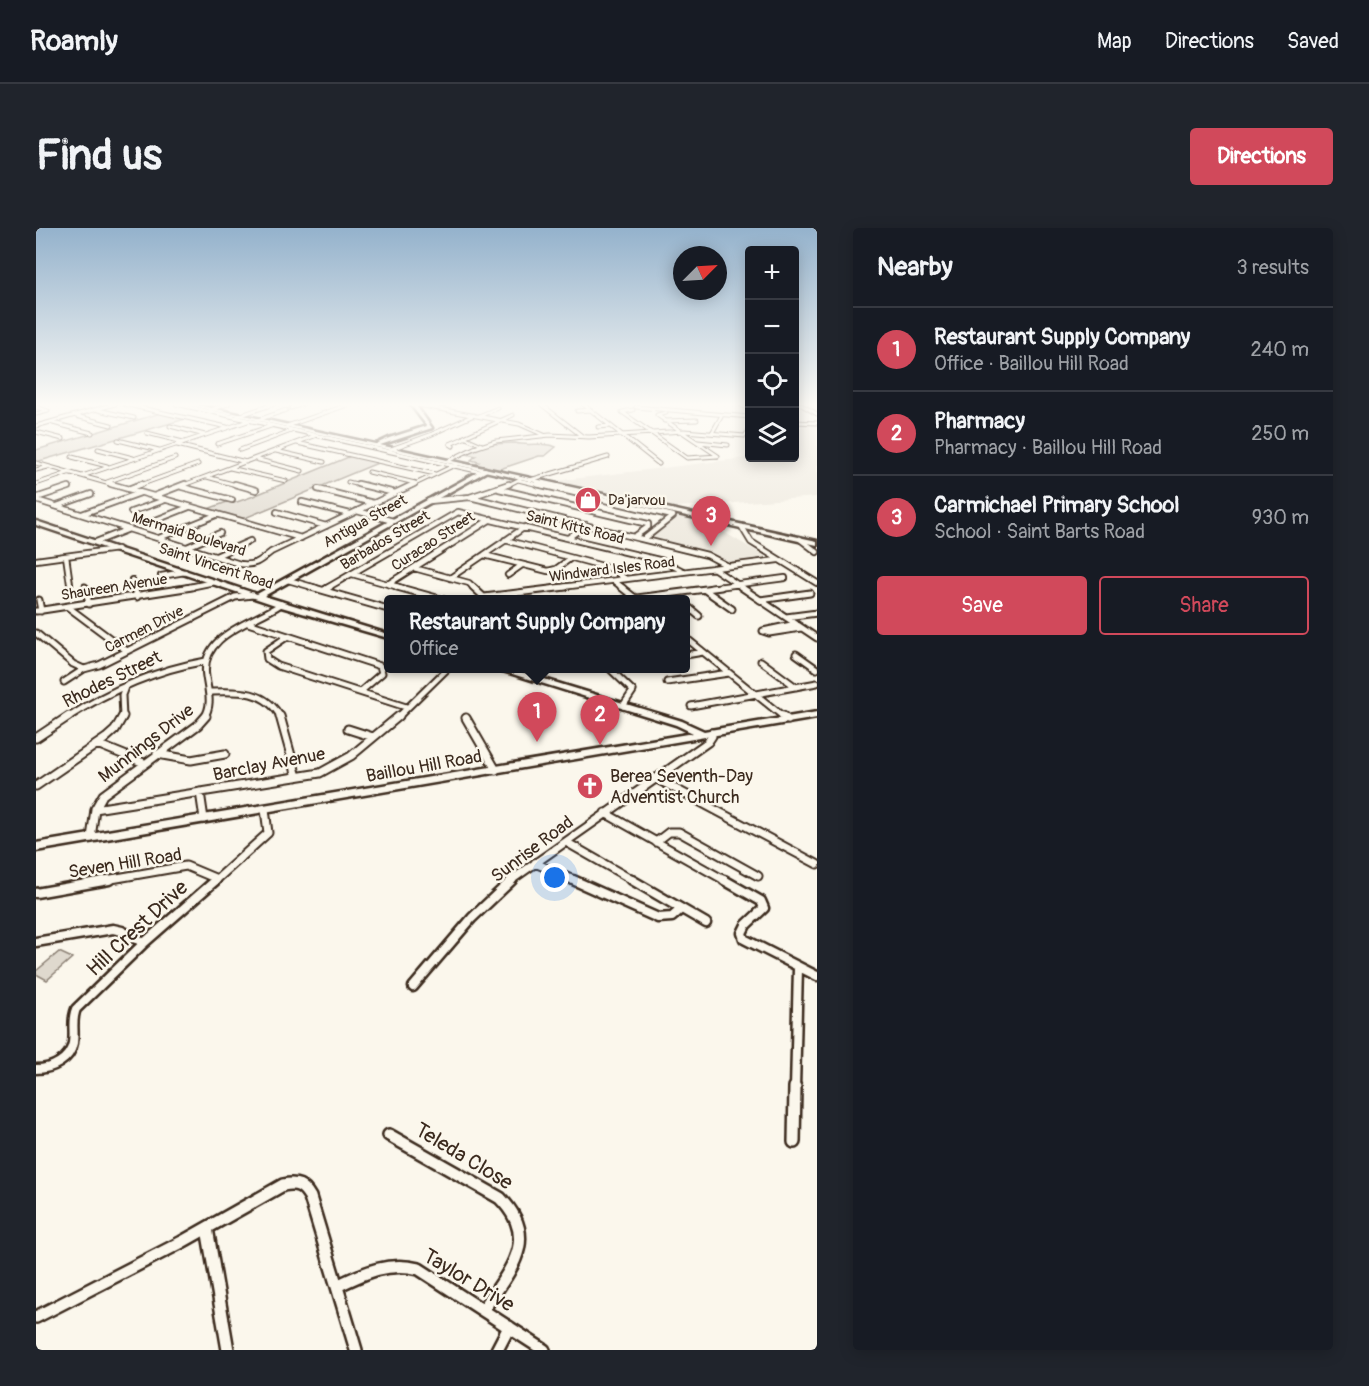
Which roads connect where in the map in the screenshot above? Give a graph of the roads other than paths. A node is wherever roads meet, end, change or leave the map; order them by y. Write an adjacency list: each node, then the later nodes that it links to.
1 (128, 456): 15 (street)
2 (140, 456): 15 (street)
3 (224, 456): 18 (street)
4 (261, 456): 17 (street)
5 (299, 456): 19 (street)
6 (356, 456): 32 (street)
7 (419, 456): 22 (street)
8 (421, 456): 22 (main road)
9 (465, 456): 22 (street, Mermaid Boulevard)
10 (649, 456): 23 (street)
11 (685, 456): 12 (street)
12 (712, 456)
13 (72, 457): 25 (street)
14 (608, 457): 35 (street)
15 (135, 458): 25 (street)
16 (175, 458): 38 (street)
17 (254, 459): 18 (street); 28 (street)
18 (246, 462): 26 (street)
19 (324, 462)
20 (36, 463): 24 (street)
21 (198, 464): 43 (street)
22 (453, 464): 29 (main road); 32 (street, Mermaid Boulevard)
23 (659, 464)
24 (48, 467): 27 (street); 30 (street)
25 (109, 467): 33 (street)
26 (230, 468): 34 (street); 36 (street)
27 (36, 470)
28 (302, 471)
29 (483, 471): 35 (main road); 55 (main road, Antigua Street)
30 (69, 472): 33 (street); 40 (street)
31 (369, 472): 39 (street)
32 (435, 474): 39 (street, Mermaid Boulevard)
33 (82, 476): 38 (street)
34 (207, 477): 41 (street); 46 (street)
35 (523, 479): 45 (street); 61 (main road); 61 (street)
36 (286, 482)
37 (348, 482): 48 (street)
38 (106, 483): 43 (street)
39 (415, 483): 48 (street, Mermaid Boulevard)
40 (36, 484)
41 (182, 486): 50 (street); 54 (street)
42 (69, 487): 52 (street)
43 (128, 489): 47 (street)
44 (318, 489): 57 (street)
45 (499, 489): 51 (street); 78 (street)
46 (256, 490)
47 (140, 493): 50 (street); 65 (street)
48 (395, 493): 57 (street, Mermaid Boulevard)
49 (91, 494): 58 (street)
50 (154, 496): 53 (street)
51 (470, 497): 55 (street); 72 (street)
52 (36, 499): 58 (street, Mermaid Boulevard)
53 (165, 500): 59 (street); 62 (street)
54 (232, 500)
55 (429, 501): 70 (main road, Antigua Street)
56 (302, 502): 66 (street)
57 (373, 503): 60 (street, Mermaid Boulevard)
58 (56, 506): 65 (street, Mermaid Boulevard)
59 (189, 507): 67 (street); 69 (street)
60 (357, 511): 66 (street, Mermaid Boulevard); 70 (street)
61 (667, 511): 75 (main road); 82 (street)
62 (131, 512)
63 (277, 512): 73 (street)
64 (458, 512): 68 (street, Saint Kitts Road); 103 (street, Barbados Street)
65 (82, 514): 76 (street, Mermaid Boulevard)
66 (350, 514): 73 (street, Mermaid Boulevard)
67 (216, 515): 79 (street); 80 (street)
68 (491, 519): 74 (street, Saint Kitts Road); 99 (street, Curacao Street)
69 (156, 520)
70 (393, 521): 110 (main road, Antigua Street)
71 (36, 523): 86 (main road, Saint Vincent Road)
72 (586, 525): 78 (street); 81 (street)
73 (326, 526): 80 (street, Mermaid Boulevard)
74 (525, 527): 81 (street, Saint Kitts Road); 84 (street)
75 (742, 527): 83 (main road); 96 (street)
76 (129, 529): 79 (street, Mermaid Boulevard); 86 (street)
77 (220, 532): 88 (street)
78 (634, 537): 82 (street)
79 (159, 538): 88 (street, Mermaid Boulevard)
80 (301, 538): 93 (street, Mermaid Boulevard)
81 (568, 538): 102 (street, Saint Kitts Road)
82 (644, 539): 98 (street)
83 (800, 539): 87 (main road); 90 (street)
84 (505, 540): 91 (street); 94 (street)
85 (250, 541): 93 (street)
86 (96, 542): 89 (main road, Saint Vincent Road)
87 (817, 543)
88 (187, 547): 93 (street, Mermaid Boulevard)
89 (117, 549): 92 (street); 101 (main road, Saint Vincent Road)
90 (817, 552)
91 (484, 555): 97 (street); 106 (street)
92 (66, 556): 95 (street); 114 (street)
93 (216, 556)
94 (571, 558): 97 (street); 108 (street)
95 (36, 560)
96 (778, 560): 98 (street, Windward Isles Road); 113 (street)
97 (522, 565): 104 (street)
98 (728, 566): 100 (street, Windward Isles Road)
99 (414, 568): 106 (street); 115 (street, Curacao Street)
100 (713, 568): 102 (street, Windward Isles Road); 116 (street)
101 (184, 572): 105 (street); 112 (main road, Saint Vincent Road)
102 (683, 572): 108 (street, Windward Isles Road)
103 (352, 574): 115 (street); 118 (street, Barbados Street)
104 (508, 575)
105 (161, 576)
106 (450, 578): 126 (street)
107 (786, 578): 116 (street)
108 (626, 579): 111 (street, Windward Isles Road)
109 (132, 580): 131 (street)
110 (288, 580): 118 (street); 124 (main road, Antigua Street)
111 (614, 580): 120 (street, Windward Isles Road); 129 (street)
112 (197, 581): 122 (main road, Saint Vincent Road); 131 (street, Shaureen Avenue)
113 (817, 583)
114 (70, 584)
115 (388, 584): 125 (street)
116 (737, 585): 119 (street); 133 (street)
117 (85, 587): 134 (street)
118 (324, 590): 137 (street)
119 (704, 590): 123 (street); 139 (street)
120 (528, 591): 127 (street, Windward Isles Road); 128 (street)
121 (810, 593): 133 (street)
122 (237, 594): 124 (main road, Saint Vincent Road); 151 (street, Carmen Drive)
123 (672, 594): 130 (street)
124 (256, 595): 135 (main road, Saint Vincent Road)
125 (426, 595)
126 (482, 595)
127 (503, 595)
128 (532, 595)
129 (631, 595)
130 (665, 595)
131 (137, 597): 134 (street, Shaureen Avenue)
132 (39, 600): 140 (street)
133 (760, 600): 143 (street)
134 (89, 604): 136 (street, Shaureen Avenue)
135 (281, 604): 144 (street); 147 (main road, Saint Vincent Road)
136 (68, 607): 140 (street, Shaureen Avenue); 151 (street)
137 (384, 608)
138 (690, 608): 142 (street)
139 (732, 609)
140 (38, 611)
141 (817, 613): 143 (street)
142 (699, 616)
143 (786, 617): 145 (street)
144 (248, 623): 148 (street); 155 (street)
145 (799, 626): 145 (street); 149 (street)
146 (36, 633): 157 (street)
147 (384, 635)
148 (288, 636): 169 (street); 169 (street)
149 (816, 636)
150 (690, 641): 152 (street)
151 (126, 651): 157 (street, Carmen Drive)
152 (703, 652): 153 (street); 162 (street)
153 (690, 654)
154 (796, 654): 158 (street)
155 (206, 661): 166 (street, Rhodes Street); 168 (street, Munnings Drive)
156 (760, 661): 167 (street)
157 (84, 669): 163 (street, Carmen Drive)
158 (817, 669)
159 (444, 673): 175 (street, Barclay Avenue)
160 (511, 673): 174 (main road)
161 (613, 673): 174 (street)
162 (729, 673): 164 (street); 170 (street)
163 (64, 682)
164 (667, 682)
165 (817, 683): 167 (street)
166 (126, 687): 171 (street, Rhodes Street); 172 (street, Rhodes Street)
167 (796, 687): 170 (street)
168 (209, 692): 184 (street, Munnings Drive); 188 (street)
169 (360, 692): 175 (street)
170 (756, 694): 173 (street); 178 (street)
171 (102, 698): 172 (street); 182 (street, Rhodes Street)
172 (123, 703): 183 (street, Rhodes Street)
173 (691, 705)
174 (623, 706): 180 (main road)
175 (406, 707): 181 (street, Barclay Avenue)
176 (817, 715): 178 (main road, Baillou Hill Road)
177 (466, 718): 187 (street)
178 (788, 720): 180 (main road, Baillou Hill Road)
179 (348, 729): 181 (street)
180 (708, 734): 187 (main road, Baillou Hill Road); 189 (street, Sunrise Road)
181 (373, 737): 188 (street, Barclay Avenue)
182 (36, 738)
183 (97, 744): 186 (street); 190 (street, Rhodes Street)
184 (157, 754): 185 (street); 186 (street, Munnings Drive)
185 (225, 754)
186 (144, 763): 192 (street, Munnings Drive)
187 (496, 770): 193 (main road, Baillou Hill Road)
188 (297, 777): 191 (street, Barclay Avenue)
189 (655, 778): 194 (street, Sunrise Road); 201 (street)
190 (36, 786)
191 (200, 792): 192 (street, Barclay Avenue); 195 (street)
192 (95, 809): 196 (street, Munnings Drive)
193 (265, 809): 195 (main road, Baillou Hill Road); 203 (street, Hill Crest Drive)
194 (605, 813): 197 (street, Sunrise Road); 198 (street)
195 (204, 819): 196 (main road, Baillou Hill Road)
196 (91, 838): 199 (main road, Baillou Hill Road)
197 (566, 842): 200 (street, Sunrise Road); 205 (street)
198 (656, 842): 202 (street); 209 (street)
199 (36, 847)
200 (535, 863): 205 (street); 211 (street, Sunrise Road)
201 (817, 864)
202 (758, 876)
203 (217, 879): 204 (street, Seven Hill Road); 208 (street, Hill Crest Drive)
204 (36, 893)
205 (681, 909): 206 (street)
206 (706, 924)
207 (36, 942): 208 (street)
208 (144, 943): 212 (street, Hill Crest Drive)
209 (798, 968): 210 (street); 214 (street)
210 (817, 976)
211 (413, 987)
212 (36, 1069)
213 (389, 1135): 217 (street, Teleda Close)
214 (794, 1142)
215 (207, 1228): 216 (street); 218 (street); 220 (street)
216 (337, 1286): 217 (street, Taylor Drive); 221 (street)
217 (483, 1310): 219 (street, Taylor Drive)
218 (36, 1317)
219 (509, 1327): 222 (street); 223 (street, Taylor Drive)
220 (228, 1350)
221 (356, 1350)
222 (497, 1350)
223 (543, 1350)

